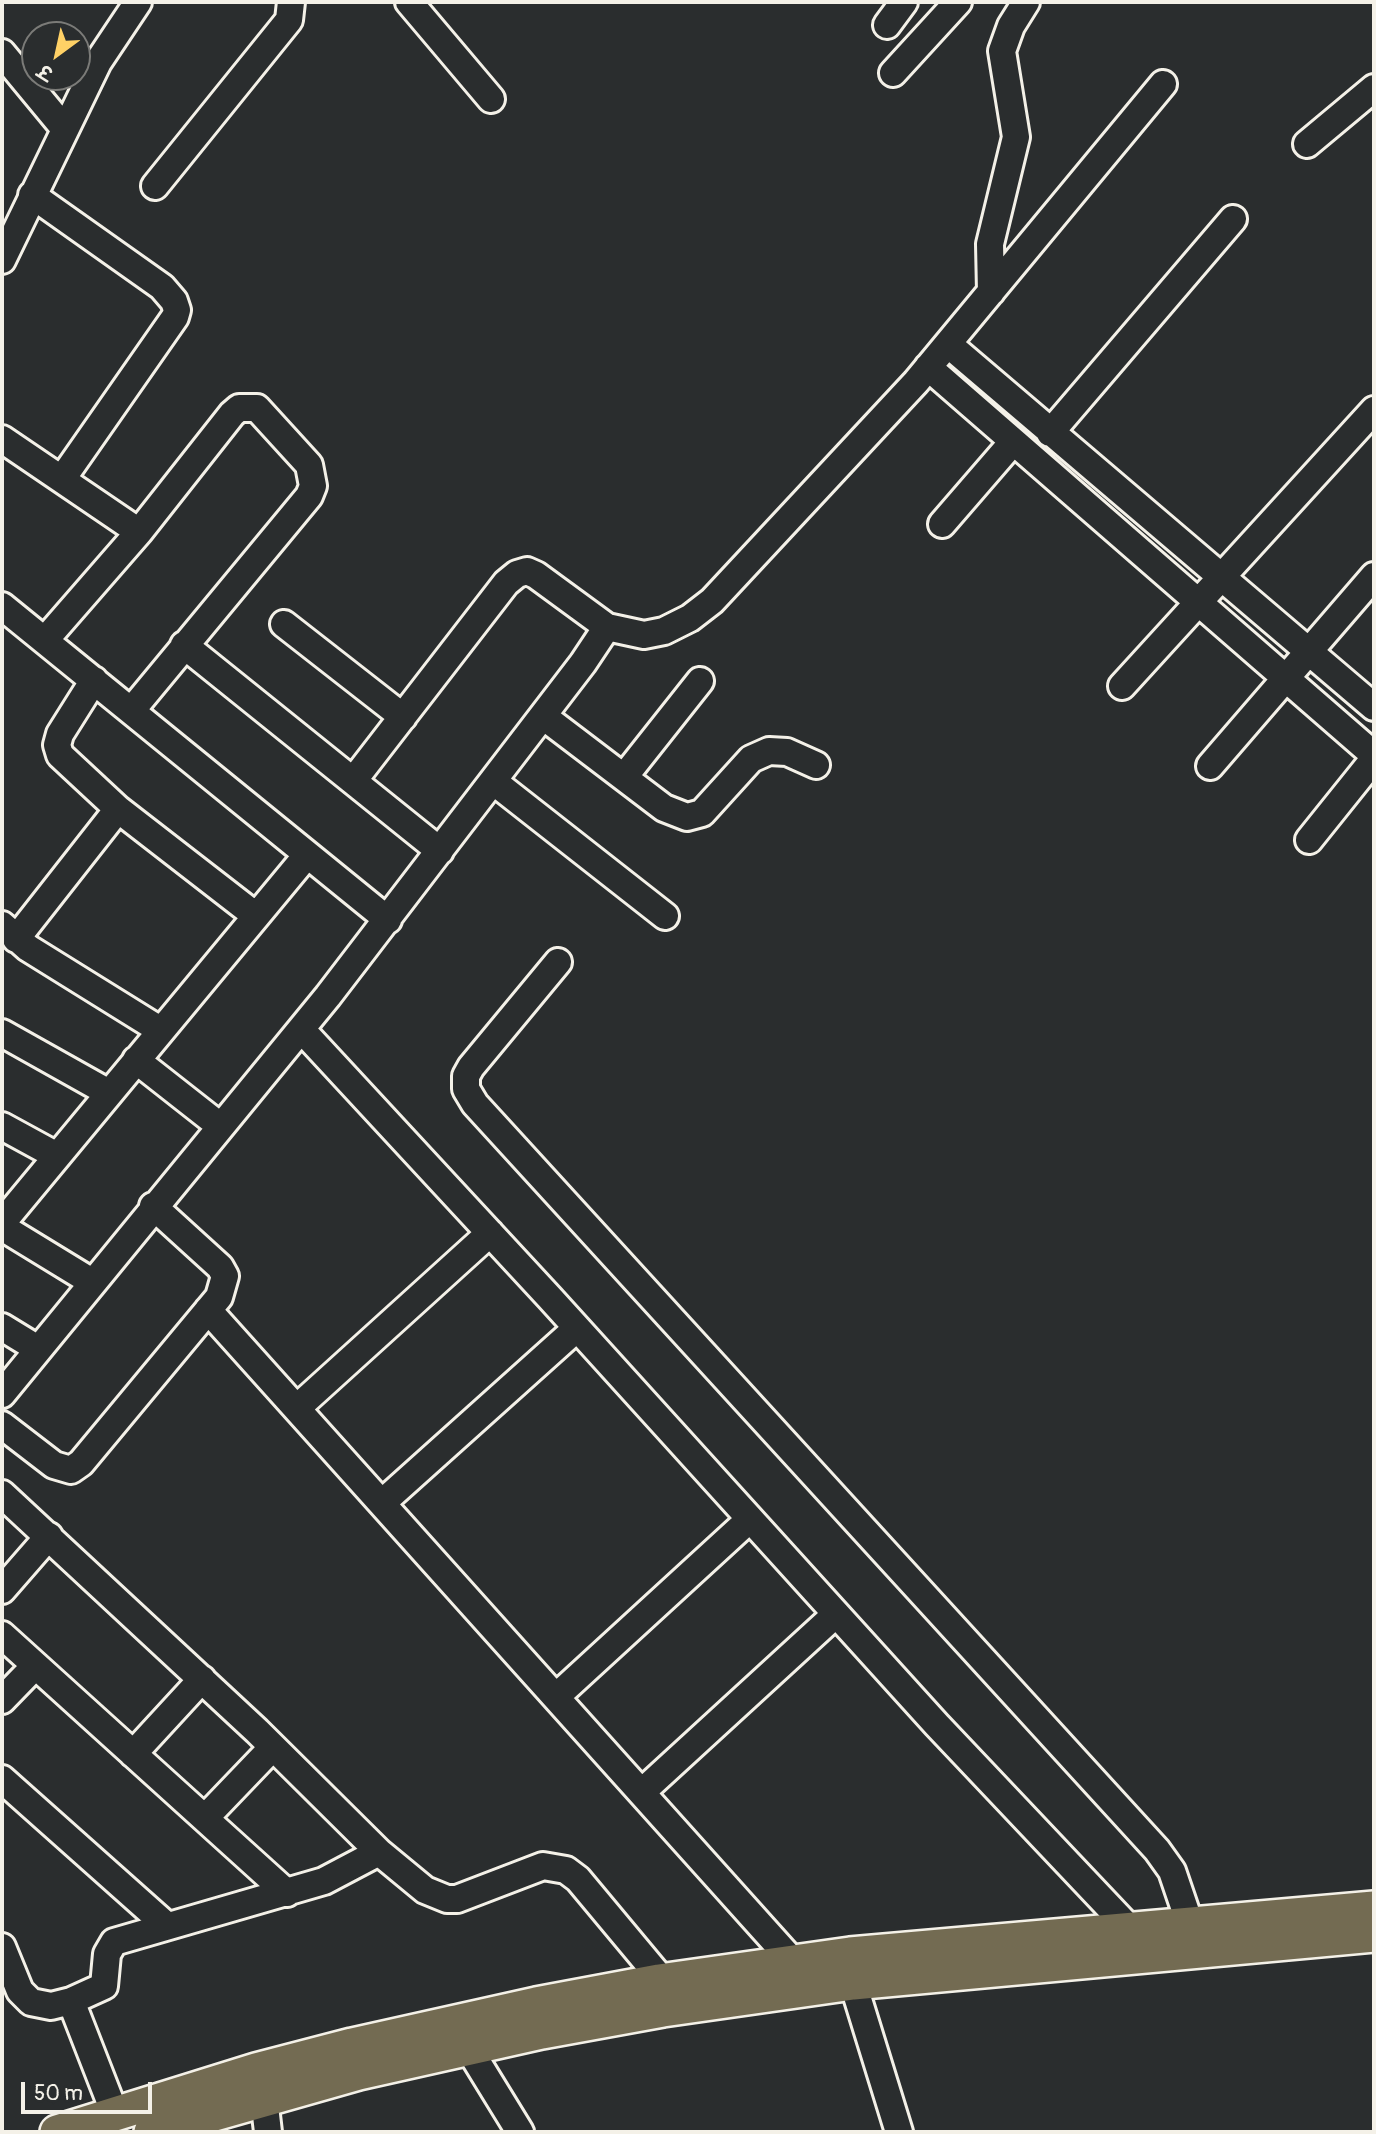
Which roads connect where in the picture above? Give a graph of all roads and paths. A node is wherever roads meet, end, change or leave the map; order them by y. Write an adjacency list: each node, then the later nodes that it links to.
1 (138, 2): 13 (street)
2 (291, 2): 15 (street)
3 (409, 2): 12 (street)
4 (904, 2): 7 (street)
5 (958, 2): 9 (street)
6 (1026, 2): 19 (street)
7 (887, 25)
8 (2, 53): 13 (street)
9 (893, 73)
10 (1163, 84): 19 (street)
11 (1374, 88): 14 (street)
12 (491, 99)
13 (64, 128): 16 (street)
14 (1307, 144)
15 (155, 186)
16 (32, 195): 18 (street); 26 (street)
17 (1233, 219): 23 (street)
18 (2, 260)
19 (991, 292): 20 (street)
20 (948, 344): 21 (street); 23 (street)
21 (928, 368): 25 (street); 34 (street)
22 (1374, 410): 30 (street)
23 (1050, 433): 30 (street)
24 (2, 439): 26 (street)
25 (1012, 443): 27 (street); 31 (street)
26 (62, 479): 28 (street)
27 (942, 524)
28 (139, 532): 35 (street); 36 (street)
29 (1374, 576): 37 (street)
30 (1223, 579): 31 (street); 37 (street)
31 (1199, 604): 39 (street); 41 (street)
32 (2, 606): 35 (street)
33 (284, 624): 45 (street)
34 (607, 626): 44 (street); 45 (street)
35 (45, 639): 38 (street)
36 (184, 645): 43 (street); 50 (street)
37 (1309, 652): 39 (street); 42 (street)
38 (94, 680): 43 (street); 52 (street)
39 (1286, 680): 46 (street); 48 (street)
40 (700, 681): 49 (street)
41 (1122, 687)
42 (1374, 707)
43 (131, 710): 55 (street)
44 (543, 716): 49 (street); 51 (street)
45 (402, 717): 50 (street)
46 (1374, 757): 53 (street)
47 (816, 765): 49 (street)
48 (1210, 766)
49 (624, 777)
50 (353, 781): 54 (street)
51 (494, 781): 54 (street); 57 (street)
52 (118, 809): 56 (street); 59 (street)
53 (1309, 840)
54 (440, 851): 58 (street)
55 (307, 855): 56 (street); 58 (street)
56 (256, 916): 62 (street)
57 (665, 916)
58 (388, 920): 61 (street)
59 (9, 932): 62 (street)
60 (558, 962): 99 (street)
61 (302, 1029): 67 (street); 71 (street)
62 (160, 1030): 64 (street)
63 (2, 1034): 65 (street)
64 (136, 1060): 65 (street); 67 (street)
65 (109, 1093): 68 (street)
66 (2, 1126): 68 (street)
67 (220, 1126): 69 (street)
68 (57, 1156): 70 (street)
69 (153, 1206): 72 (street); 73 (street)
70 (2, 1225): 72 (street)
71 (490, 1233): 75 (street); 78 (street)
72 (92, 1282): 76 (street)
73 (208, 1310): 78 (street); 79 (street)
74 (2, 1327): 76 (street)
75 (577, 1328): 81 (street); 82 (street)
76 (38, 1349): 77 (street)
77 (2, 1394)
78 (297, 1408): 81 (street)
79 (2, 1425)
80 (2, 1494): 83 (street)
81 (382, 1503): 89 (street)
82 (750, 1519): 85 (street); 89 (street)
83 (48, 1536): 84 (street); 88 (street)
84 (2, 1590)
85 (836, 1614): 94 (street); 101 (street)
86 (2, 1634): 87 (street)
87 (35, 1667): 90 (street); 92 (street)
88 (202, 1679): 91 (street); 92 (street)
89 (557, 1696): 94 (street)
90 (2, 1700)
91 (273, 1746): 95 (street); 96 (street)
92 (133, 1754): 95 (street)
93 (2, 1779): 100 (street)
94 (643, 1791): 104 (street)
95 (205, 1818): 97 (street)
96 (379, 1852): 97 (street); 105 (street)
97 (287, 1893): 100 (street)
98 (1374, 1908): 99 (main road)
99 (1190, 1924): 101 (main road)
100 (167, 1926): 108 (street)
101 (1130, 1929): 104 (main road)
102 (1374, 1935): 106 (main road)
103 (2, 1947): 108 (street)
104 (796, 1962): 105 (main road); 107 (street)
105 (663, 1981): 111 (main road)
106 (853, 1983): 107 (main road); 116 (street)
107 (816, 1988): 109 (main road)
108 (71, 2001): 111 (street)
109 (469, 2049): 110 (main road); 115 (street)
110 (264, 2098): 113 (main road); 114 (street)
111 (115, 2114): 112 (main road)
112 (57, 2132)
113 (152, 2132)
114 (268, 2132)
115 (520, 2132)
116 (899, 2132)

